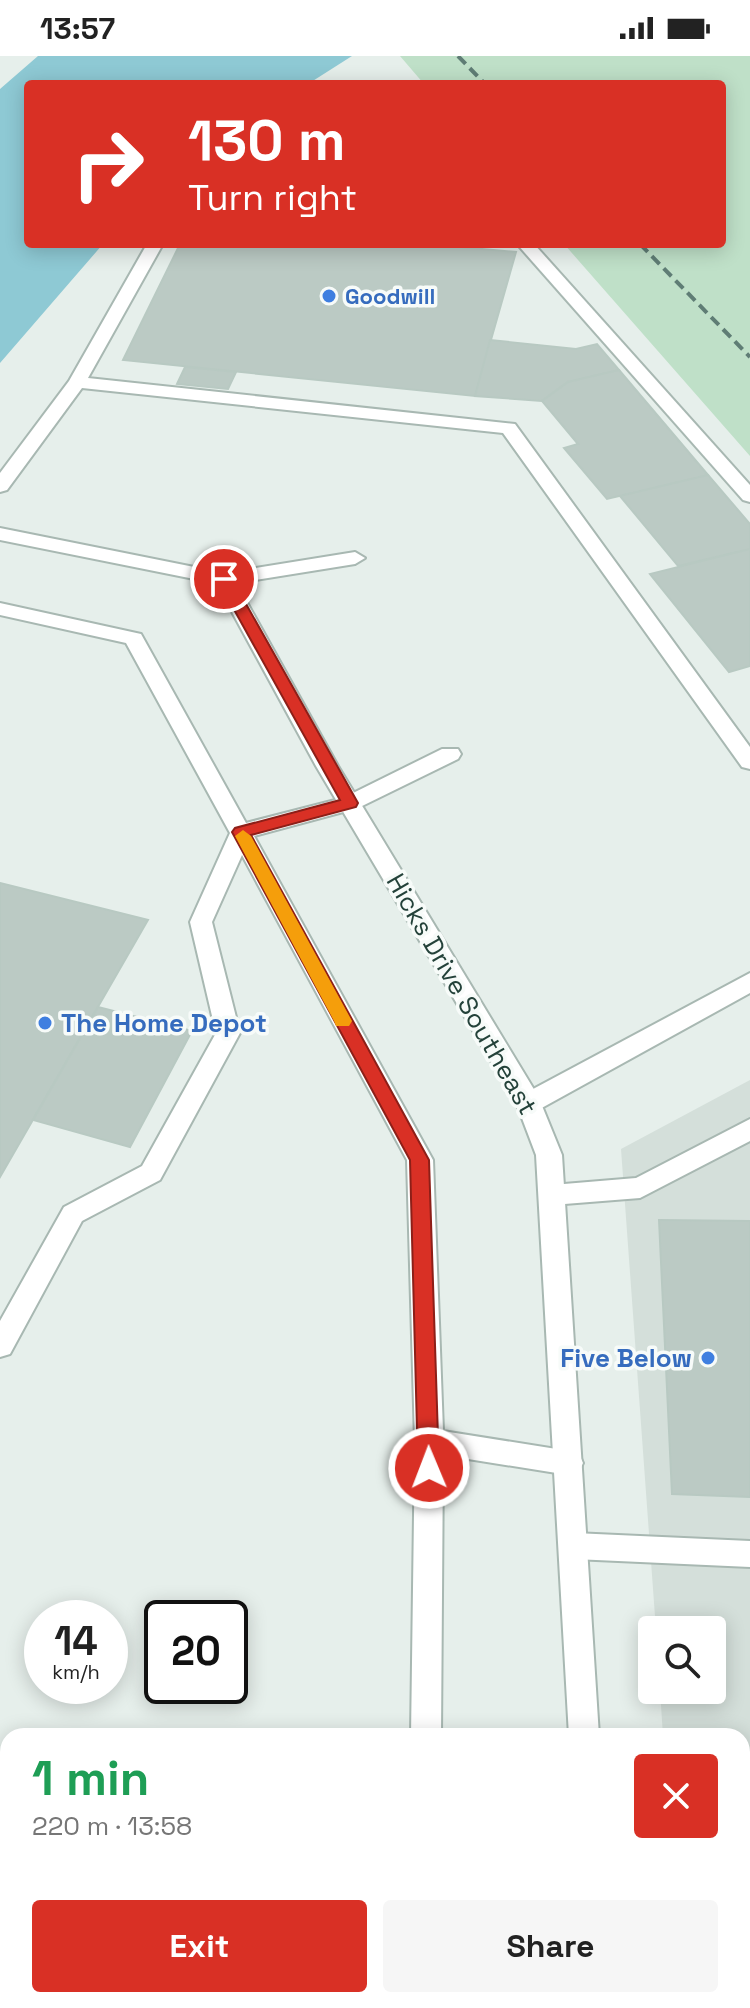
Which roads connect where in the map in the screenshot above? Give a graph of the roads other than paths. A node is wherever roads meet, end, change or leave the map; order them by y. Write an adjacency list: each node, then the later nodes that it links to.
1 (153, 248): 3 (street)
2 (529, 248): 5 (street)
3 (77, 382): 4 (street); 11 (street)
4 (0, 486)
5 (750, 496)
6 (0, 534): 8 (street)
7 (355, 558): 8 (street)
8 (224, 579): 12 (street, Hicks Drive Southeast)
9 (0, 609): 13 (street)
10 (450, 754): 12 (street)
11 (750, 762)
12 (350, 803): 13 (street); 15 (street, Hicks Drive Southeast)
13 (241, 832): 18 (street); 19 (street)
14 (750, 982): 15 (street)
15 (529, 1103): 17 (street, Hicks Drive Southeast)
16 (750, 1129): 17 (street)
17 (552, 1195): 20 (street, Hicks Drive Southeast)
18 (0, 1346)
19 (429, 1441): 20 (street); 23 (street)
20 (569, 1463): 21 (street, Hicks Drive Southeast)
21 (574, 1546): 22 (street); 24 (street, Hicks Drive Southeast)
22 (750, 1554)
23 (426, 1728)
24 (584, 1728)

